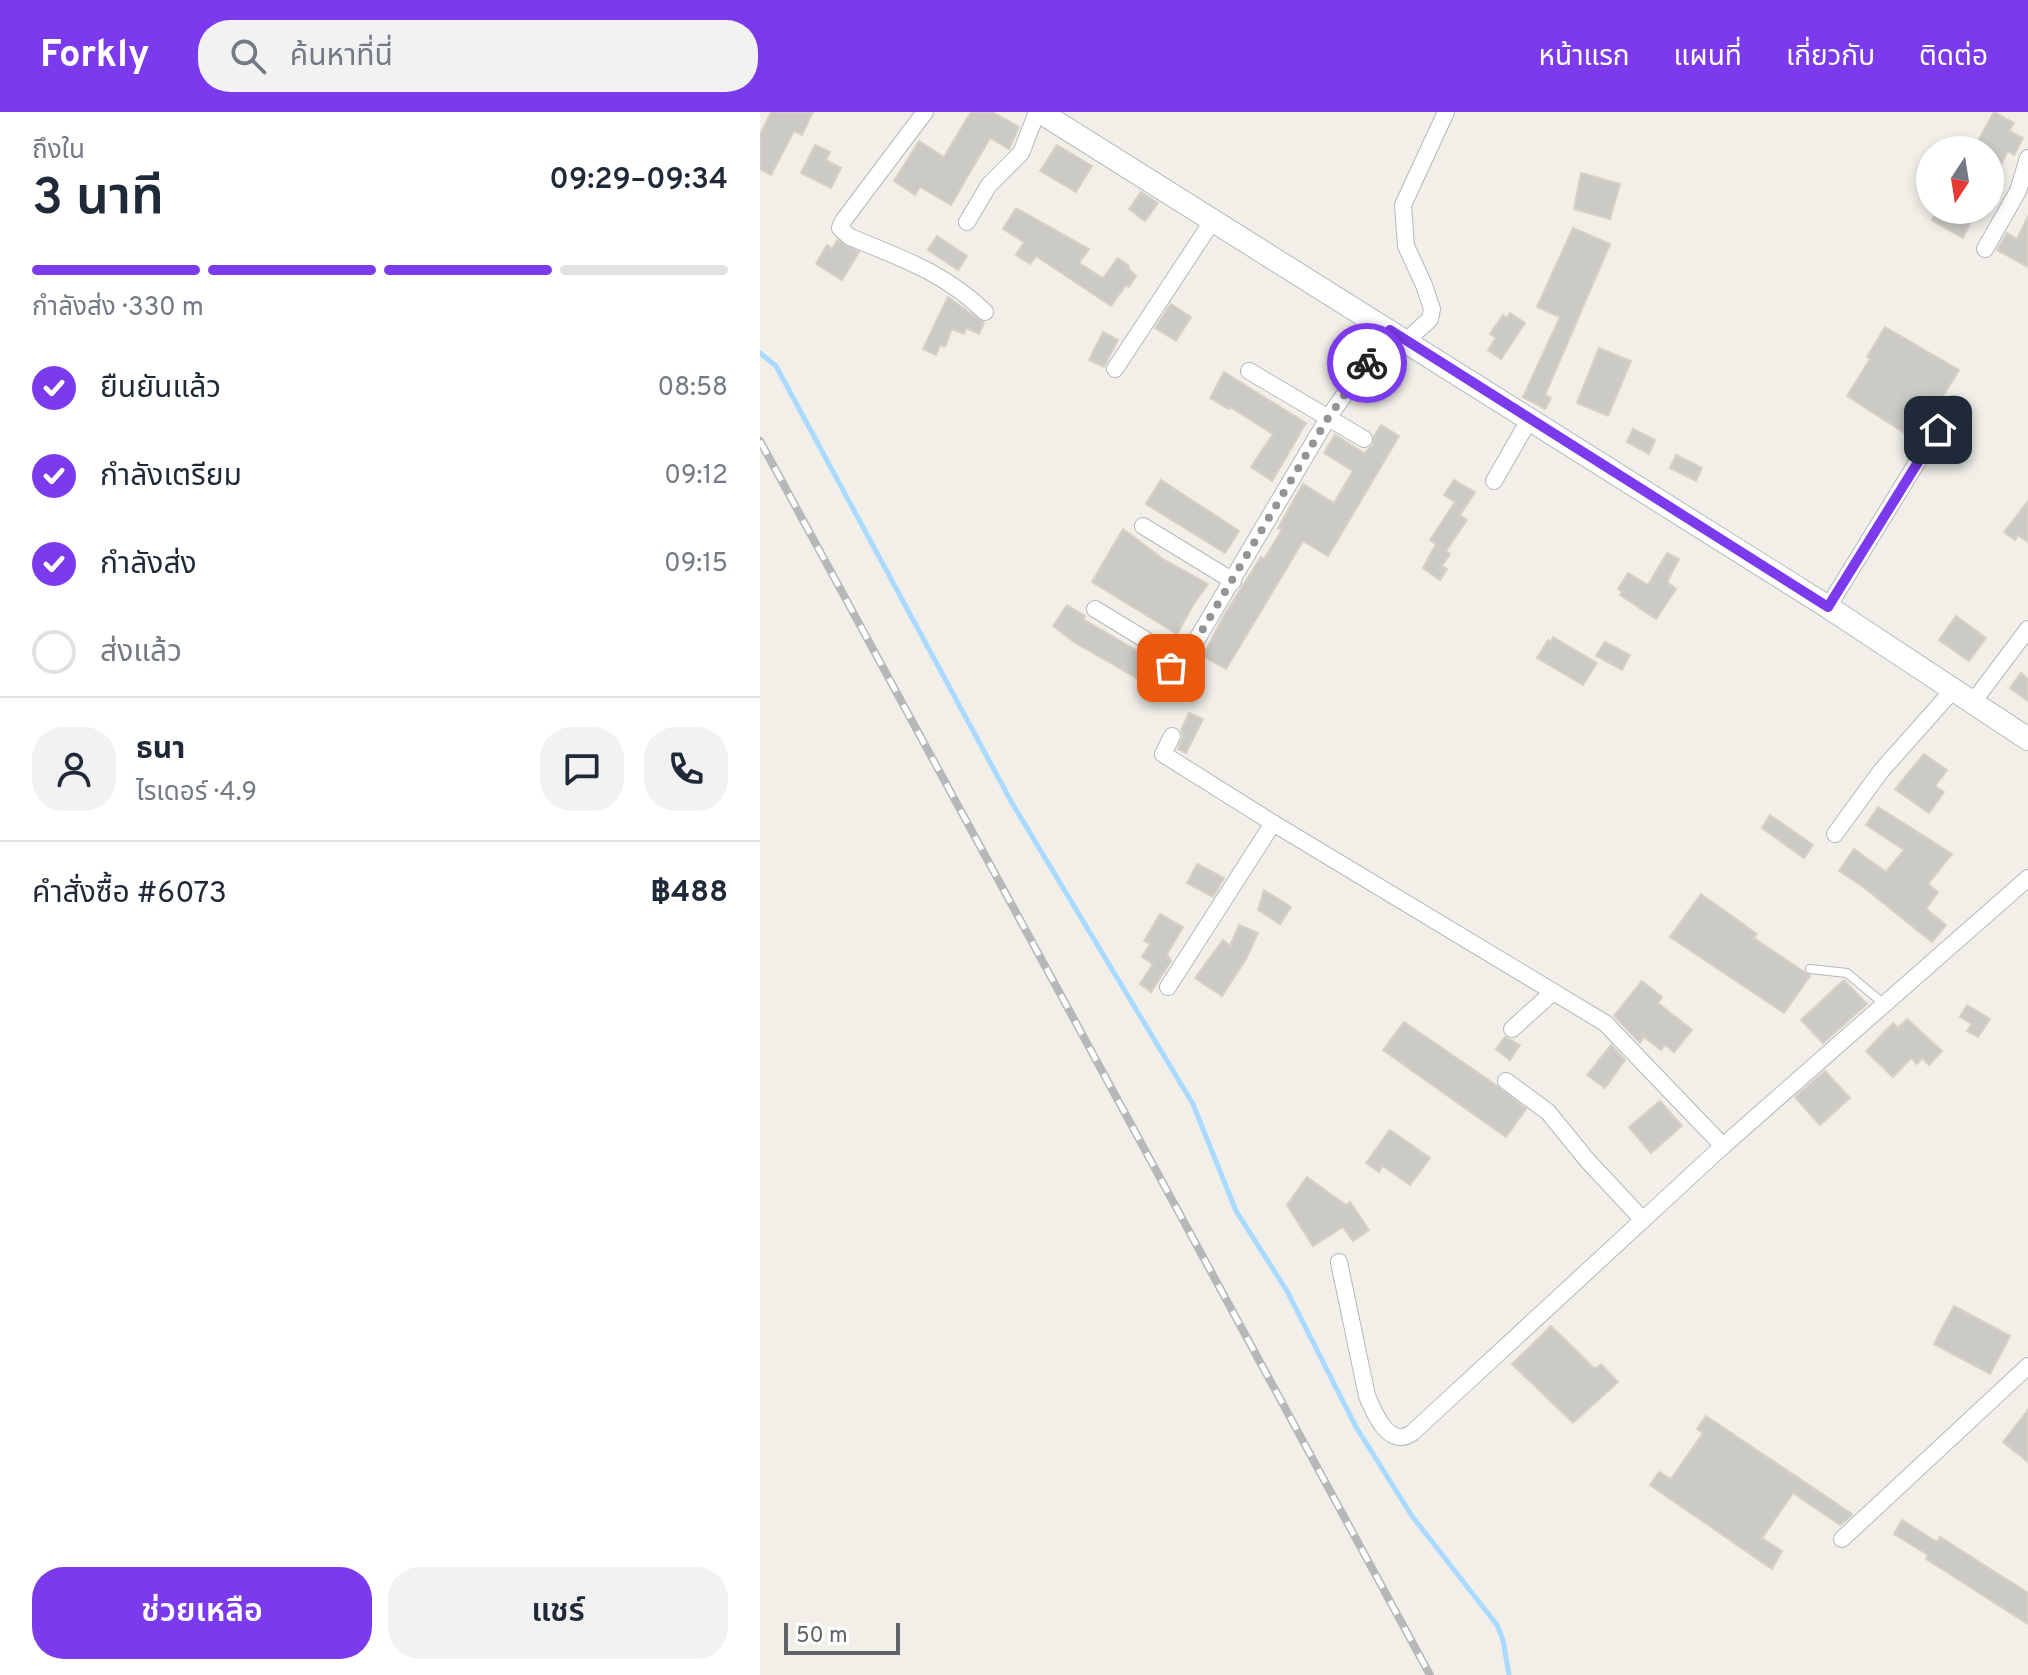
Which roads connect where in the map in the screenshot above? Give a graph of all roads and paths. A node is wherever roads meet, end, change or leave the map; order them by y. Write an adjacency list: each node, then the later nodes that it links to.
1 (925, 112): 8 (street)
2 (1039, 112): 5 (street); 6 (street)
3 (1446, 112): 9 (street)
4 (2028, 158): 7 (street)
5 (1213, 220): 9 (street); 10 (street)
6 (967, 222)
7 (1985, 249)
8 (985, 312)
9 (1398, 336): 13 (street); 14 (street)
10 (1115, 369)
11 (1249, 371): 13 (street)
12 (1953, 404): 19 (street)
13 (1328, 418): 15 (street); 18 (street)
14 (1529, 420): 16 (street); 19 (street)
15 (1364, 439)
16 (1494, 481)
17 (1143, 526): 18 (street)
18 (1233, 581): 22 (street)
19 (1828, 607): 24 (street)
20 (1095, 609): 23 (street)
21 (2028, 629): 25 (street)
22 (1190, 651): 23 (street); 23 (street)
23 (1172, 656)
24 (1953, 690): 25 (street); 29 (street)
25 (1973, 702): 27 (street)
26 (1172, 736): 28 (street)
27 (2028, 739)
28 (1273, 823): 32 (street); 33 (street)
29 (1835, 834)
30 (2028, 878): 34 (street)
31 (1810, 969): 34 (lane)
32 (1168, 987)
33 (1553, 992): 35 (street); 37 (street)
34 (1884, 1004): 37 (street)
35 (1512, 1029)
36 (1506, 1081): 38 (street)
37 (1723, 1146): 38 (street)
38 (1643, 1220): 39 (street)
39 (1339, 1262)
40 (2028, 1366): 41 (street)
41 (1842, 1539)

